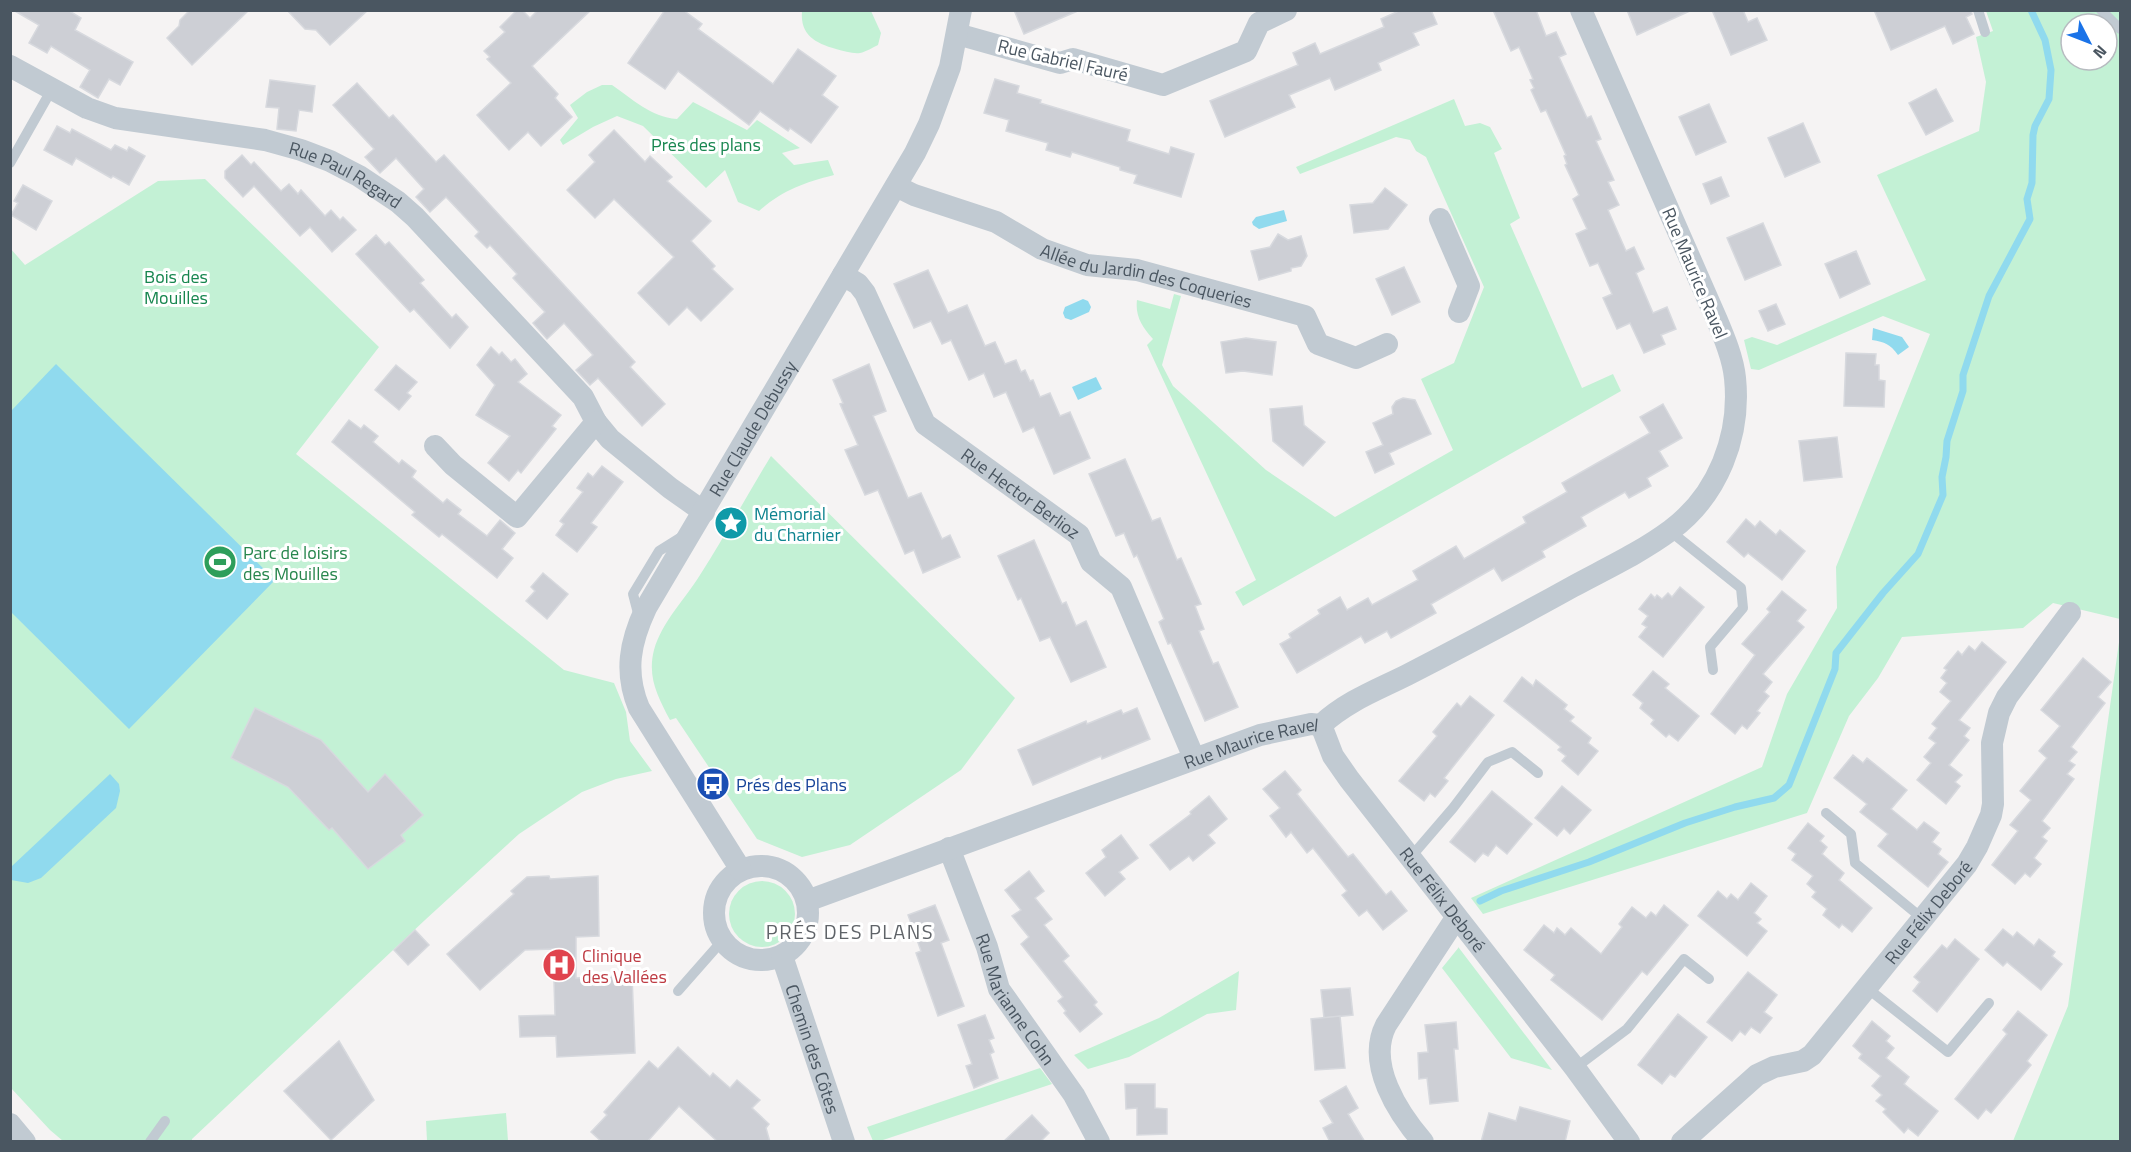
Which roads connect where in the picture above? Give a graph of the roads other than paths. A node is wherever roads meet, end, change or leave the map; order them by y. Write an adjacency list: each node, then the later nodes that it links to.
1 (960, 10): 8 (street, Rue Claude Debussy)
2 (1286, 10): 8 (street, Rue Gabriel Fauré)
3 (1581, 10): 20 (street, Rue Maurice Ravel)
4 (1978, 10): 7 (lane)
5 (2101, 10): 6 (lane)
6 (2121, 29)
7 (1984, 32)
8 (957, 34): 12 (street, Rue Claude Debussy)
9 (10, 66): 10 (street, Rue Paul Regard)
10 (52, 89): 11 (lane); 17 (street, Rue Paul Regard)
11 (10, 163)
12 (896, 186): 14 (street, Rue Claude Debussy); 16 (street, Allée du Jardin des Coqueries)
13 (1440, 219): 15 (street)
14 (843, 275): 19 (street, Rue Claude Debussy); 24 (street, Rue Hector Berlioz)
15 (1460, 312)
16 (1387, 344)
17 (596, 422): 18 (street); 19 (street, Rue Paul Regard)
18 (435, 446)
19 (699, 521): 29 (street, Rue Claude Debussy)
20 (1670, 531): 22 (lane); 23 (street, Rue Maurice Ravel)
21 (2070, 613): 32 (street, Rue Félix Deboré)
22 (1713, 670)
23 (1321, 725): 24 (street, Rue Maurice Ravel); 28 (street, Rue Félix Deboré)
24 (1194, 758): 27 (street, Rue Maurice Ravel)
25 (1538, 773): 28 (lane)
26 (1826, 813): 32 (lane)
27 (949, 848): 30 (street, Rue Maurice Ravel); 43 (street, Rue Marianne Cohn)
28 (1410, 858): 31 (street, Rue Félix Deboré)
29 (741, 870): 30 (street); 33 (street)
30 (807, 901): 34 (street)
31 (1456, 918): 39 (street, Rue Félix Deboré); 44 (street)
32 (1923, 919): 36 (street, Rue Félix Deboré)
33 (722, 941): 34 (street); 37 (lane)
34 (782, 956): 42 (street, Chemin des Côtes)
35 (1708, 979): 39 (lane)
36 (1867, 988): 38 (lane); 46 (street, Rue Félix Deboré)
37 (678, 991)
38 (1989, 1003)
39 (1575, 1068): 45 (street, Rue Félix Deboré)
40 (165, 1121): 41 (lane)
41 (150, 1142)
42 (844, 1142)
43 (1099, 1142)
44 (1424, 1142)
45 (1629, 1142)
46 (1682, 1142)

